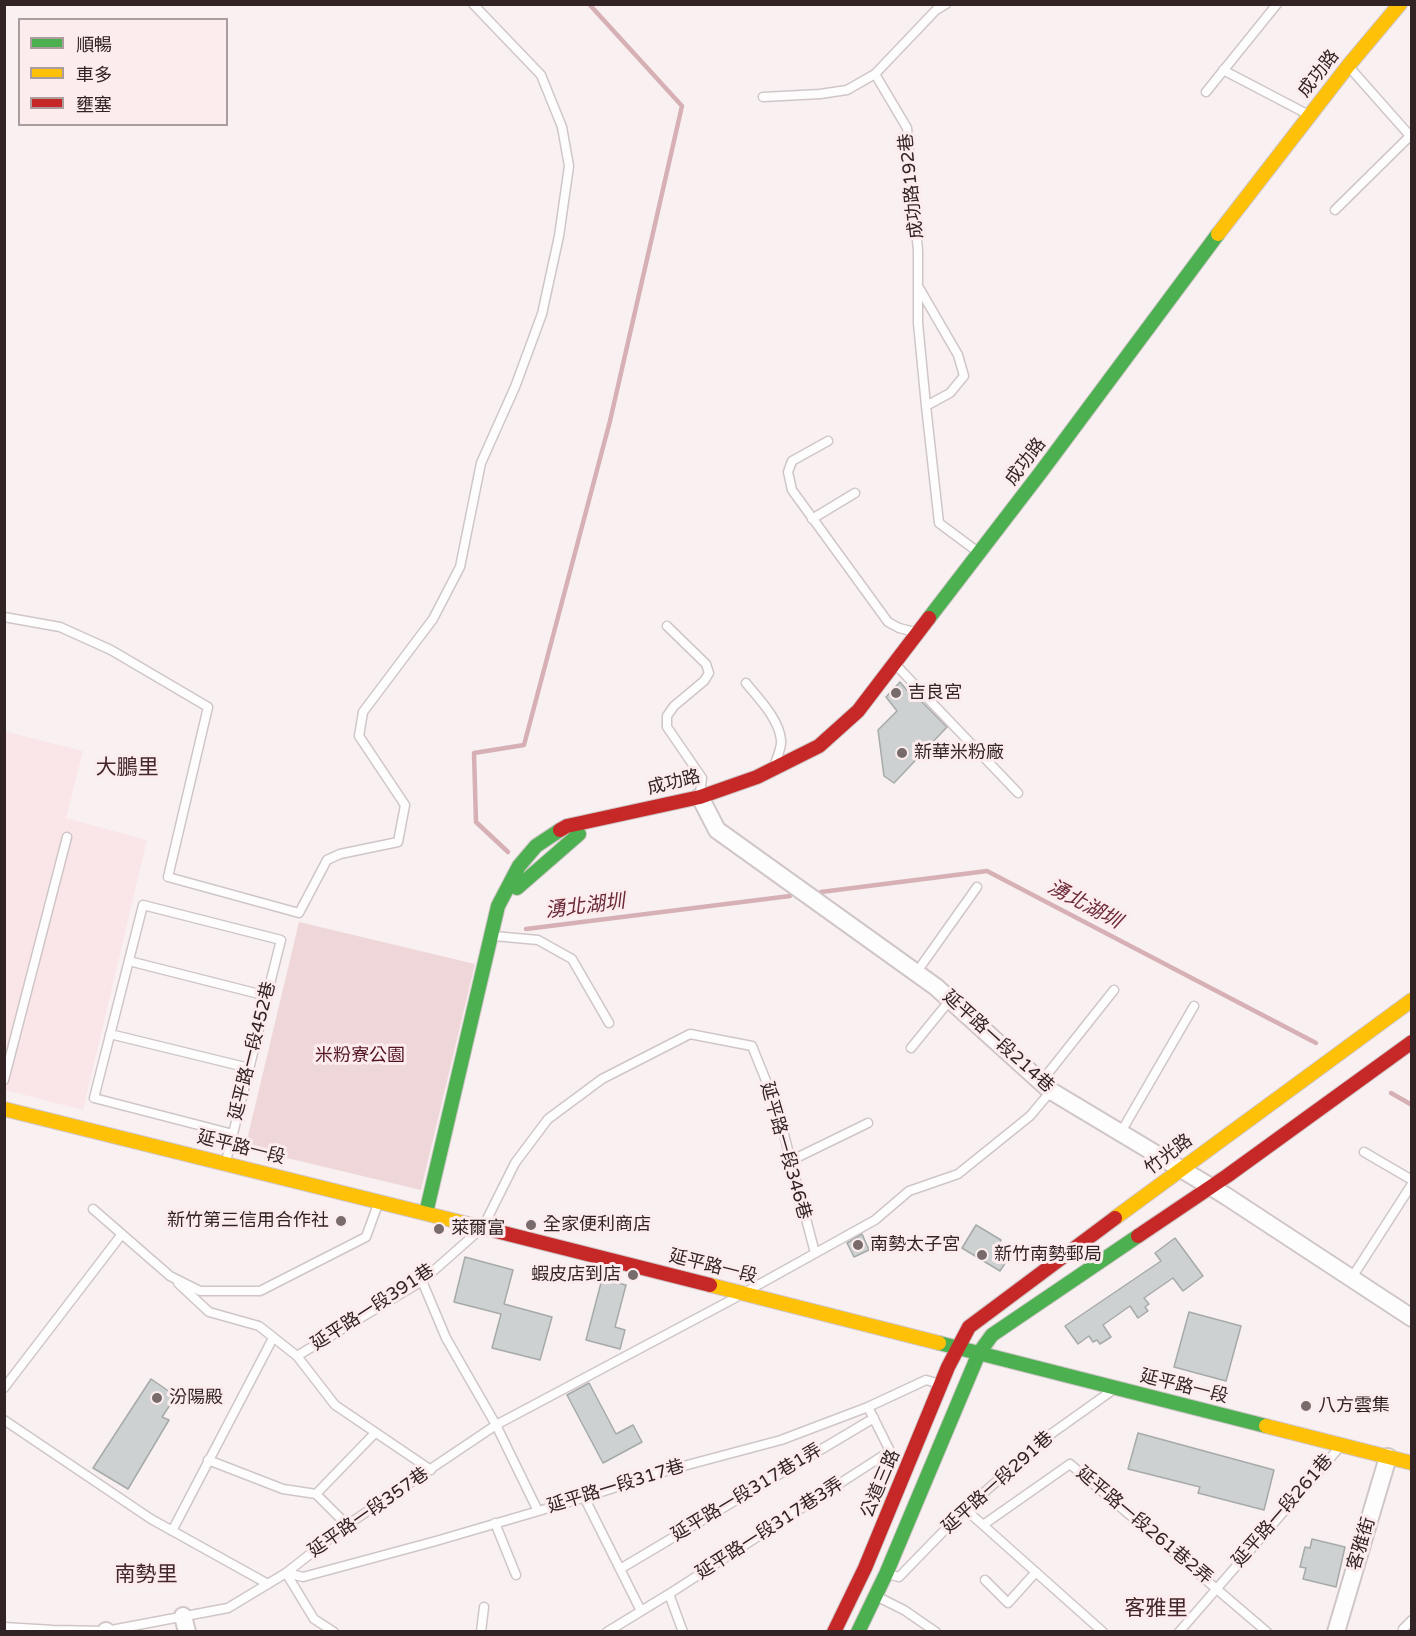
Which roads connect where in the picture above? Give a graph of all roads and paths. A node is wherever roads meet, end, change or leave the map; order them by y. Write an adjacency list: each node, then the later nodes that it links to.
1 (473, 4): 19 (lane)
2 (946, 4): 7 (lane)
3 (1277, 4): 6 (lane)
4 (1400, 4): 5 (street, 成功路)
5 (1348, 66): 10 (street, 成功路); 11 (lane)
6 (1223, 70): 8 (lane); 10 (lane)
7 (875, 74): 9 (lane); 13 (lane, 成功路192巷)
8 (1206, 92)
9 (763, 97)
10 (1309, 115): 18 (street, 成功路)
11 (1411, 137): 12 (lane)
12 (1335, 210)
13 (918, 285): 14 (lane, 成功路192巷); 14 (lane)
14 (926, 406): 18 (lane, 成功路192巷)
15 (828, 441): 17 (lane)
16 (855, 493): 17 (lane)
17 (812, 519): 21 (lane)
18 (980, 553): 21 (street, 成功路)
19 (4, 617)
20 (667, 626): 26 (lane)
21 (918, 633): 22 (street, 成功路)
22 (895, 664): 24 (street, 成功路); 25 (lane)
23 (746, 683): 24 (lane)
24 (773, 770): 26 (street, 成功路)
25 (1018, 793)
26 (700, 797): 29 (street, 成功路); 31 (street, 延平路一段214巷)
27 (67, 837): 42 (lane)
28 (977, 887): 31 (lane)
29 (491, 935): 37 (lane); 56 (street, 成功路)
30 (129, 961): 33 (lane); 33 (lane, 延平路一段452巷); 38 (lane)
31 (916, 973): 34 (street, 延平路一段214巷)
32 (1114, 990): 43 (lane, 延平路一段357巷)
33 (267, 996): 41 (lane, 延平路一段452巷)
34 (950, 1000): 40 (lane); 43 (street, 延平路一段214巷)
35 (1412, 1000): 51 (street, 竹光路)
36 (1194, 1006): 46 (lane)
37 (609, 1023)
38 (110, 1035): 41 (lane); 47 (lane)
39 (1412, 1042): 53 (street)
40 (911, 1047)
41 (249, 1068): 47 (lane, 延平路一段452巷)
42 (4, 1080)
43 (1046, 1086): 46 (street, 延平路一段214巷); 59 (lane, 延平路一段357巷)
44 (4, 1109): 50 (street, 延平路一段)
45 (868, 1123): 49 (lane)
46 (1120, 1132): 51 (street, 延平路一段214巷)
47 (233, 1134): 50 (lane, 延平路一段452巷)
48 (1364, 1152): 52 (lane)
49 (790, 1161): 57 (lane, 延平路一段346巷); 59 (lane, 延平路一段346巷)
50 (226, 1163): 54 (street, 延平路一段)
51 (1183, 1169): 53 (street, 延平路一段214巷); 66 (street, 竹光路)
52 (1412, 1182): 61 (lane)
53 (1210, 1186): 61 (street, 延平路一段214巷); 67 (street)
54 (379, 1201): 56 (street, 延平路一段); 60 (lane)
55 (93, 1209): 58 (lane)
56 (426, 1213): 57 (street, 延平路一段)
57 (483, 1227): 62 (lane, 延平路一段391巷); 63 (street, 延平路一段)
58 (122, 1234): 60 (lane); 70 (lane)
59 (814, 1253): 63 (lane, 延平路一段357巷)
60 (170, 1276): 65 (lane, 延平路一段391巷)
61 (1351, 1279): 64 (street, 延平路一段214巷)
62 (422, 1281): 68 (lane, 延平路一段391巷); 75 (lane)
63 (743, 1293): 66 (street, 延平路一段); 75 (lane, 延平路一段357巷)
64 (1412, 1318)
65 (273, 1338): 68 (lane, 延平路一段391巷); 81 (lane)
66 (957, 1348): 67 (street, 延平路一段); 69 (street, 公道三路)
67 (979, 1353): 71 (street, 延平路一段); 95 (street)
68 (297, 1356): 76 (lane)
69 (941, 1384): 72 (lane, 延平路一段317巷); 80 (street, 公道三路)
70 (4, 1388)
71 (1115, 1388): 77 (street, 延平路一段); 86 (lane, 延平路一段291巷)
72 (868, 1407): 73 (lane); 85 (lane, 延平路一段317巷)
73 (874, 1418): 78 (lane); 92 (lane, 延平路一段317巷1弄)
74 (4, 1420): 91 (lane)
75 (496, 1425): 83 (lane, 延平路一段357巷); 87 (lane)
76 (375, 1433): 83 (lane); 84 (lane)
77 (1341, 1445): 79 (street, 延平路一段); 99 (lane, 延平路一段261巷)
78 (890, 1451): 80 (lane); 100 (lane, 延平路一段317巷3弄)
79 (1388, 1457): 82 (street, 延平路一段); 120 (street, 客雅街)
80 (911, 1458): 114 (street, 公道三路)
81 (208, 1460): 84 (lane); 91 (lane)
82 (1412, 1463)
83 (431, 1470): 89 (lane, 延平路一段357巷)
84 (316, 1494): 89 (lane)
85 (584, 1497): 87 (lane, 延平路一段317巷); 92 (lane)
86 (965, 1509): 90 (lane); 95 (lane, 延平路一段291巷)
87 (538, 1511): 88 (lane, 延平路一段317巷)
88 (495, 1523): 94 (lane, 延平路一段317巷); 96 (lane)
89 (347, 1525): 94 (lane, 延平路一段357巷)
90 (983, 1525): 93 (lane); 99 (lane, 延平路一段261巷2弄)
91 (172, 1531): 98 (lane)
92 (620, 1569): 103 (lane)
93 (1036, 1572): 97 (lane); 117 (lane)
94 (286, 1573): 98 (lane, 延平路一段357巷); 110 (lane)
95 (886, 1574): 101 (street)
96 (516, 1575)
97 (985, 1580)
98 (268, 1584): 105 (lane)
99 (1217, 1588): 118 (lane, 延平路一段261巷); 119 (lane)
100 (669, 1594): 103 (lane, 延平路一段317巷3弄); 113 (lane)
101 (875, 1596): 115 (street); 116 (lane)
102 (483, 1607): 111 (lane)
103 (641, 1611): 112 (lane, 延平路一段317巷3弄)
104 (1412, 1620): 107 (lane)
105 (185, 1624): 109 (lane)
106 (4, 1627): 108 (lane)
107 (1402, 1629)
108 (53, 1631): 109 (lane)
109 (106, 1631)
110 (334, 1632)
111 (481, 1632)
112 (607, 1632)
113 (683, 1632)
114 (834, 1632)
115 (858, 1632)
116 (936, 1632)
117 (1103, 1632)
118 (1179, 1632)
119 (1267, 1632)
120 (1336, 1632)

